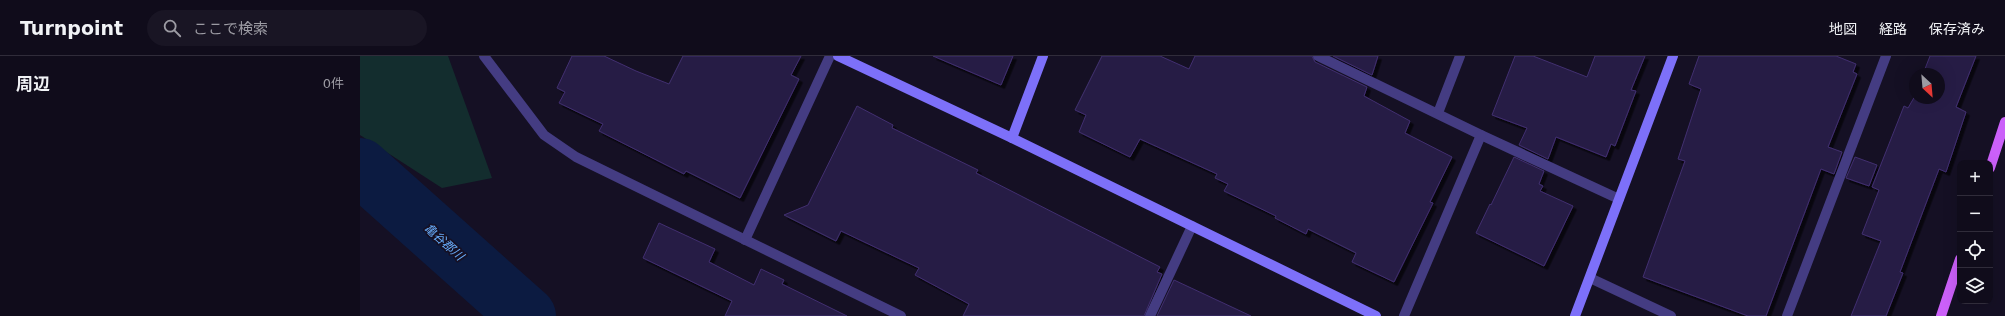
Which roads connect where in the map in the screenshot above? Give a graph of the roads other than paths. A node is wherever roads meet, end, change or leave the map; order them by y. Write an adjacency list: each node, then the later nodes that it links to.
1 (484, 56): 16 (street)
2 (830, 56): 16 (street)
3 (838, 56): 12 (street)
4 (1043, 56): 12 (street)
5 (1318, 56): 9 (street)
6 (1460, 56): 9 (street)
7 (1673, 56): 14 (street)
8 (1886, 56): 25 (street)
9 (1438, 113): 11 (street)
10 (2005, 122): 13 (main road)
11 (1481, 135): 14 (street); 22 (street)
12 (1012, 138): 15 (street)
13 (1993, 160)
14 (1619, 199): 18 (street)
15 (1192, 226): 20 (street); 21 (street)
16 (745, 240): 19 (street)
17 (1957, 268): 26 (main road)
18 (1590, 278): 23 (street); 24 (street)
19 (901, 316)
20 (1150, 316)
21 (1376, 316)
22 (1404, 316)
23 (1575, 316)
24 (1671, 316)
25 (1787, 316)
26 (1940, 316)

